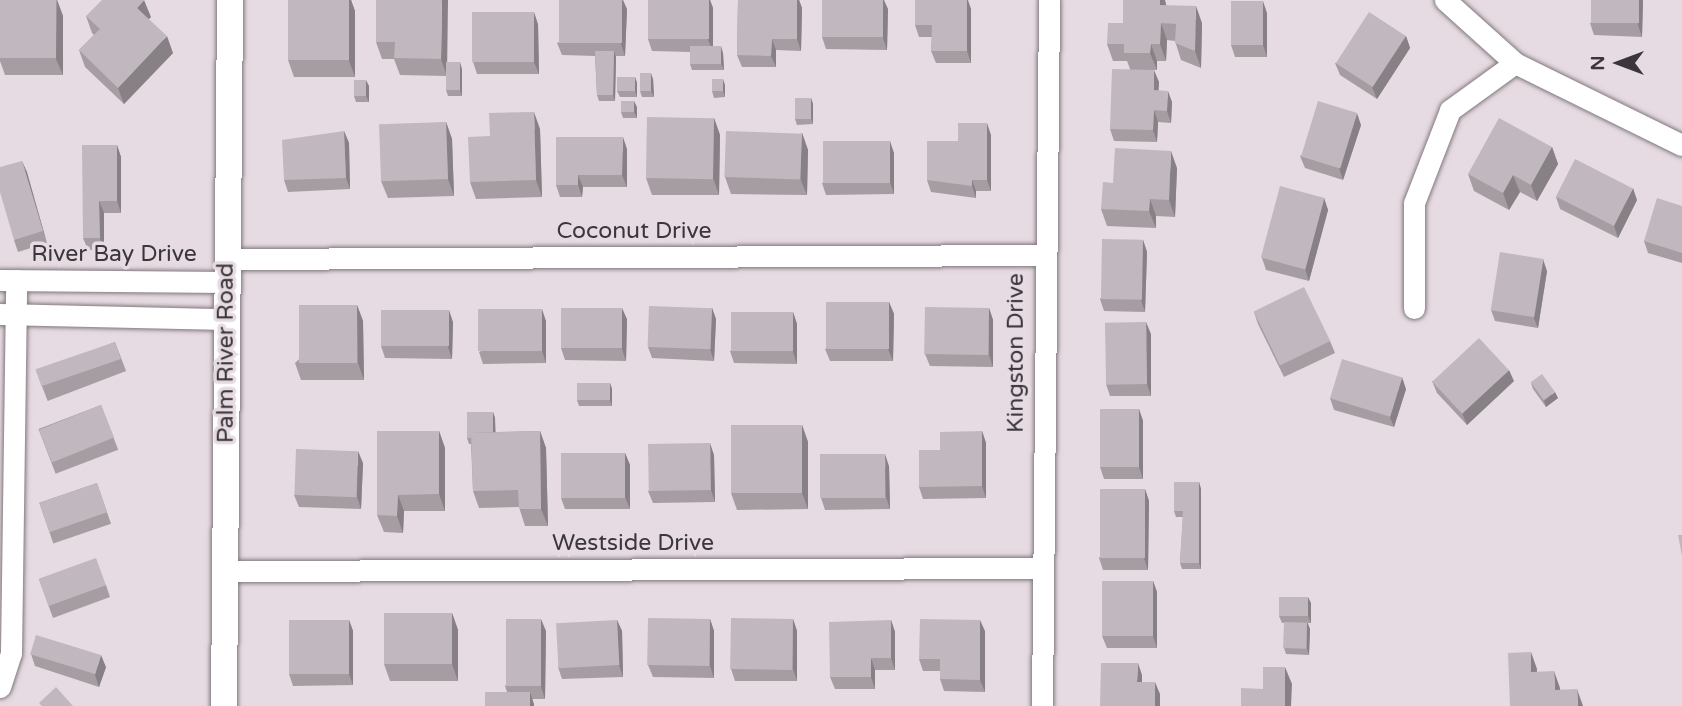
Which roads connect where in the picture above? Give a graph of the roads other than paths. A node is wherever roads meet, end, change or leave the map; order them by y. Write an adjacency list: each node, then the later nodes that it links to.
1 (230, 0): 7 (street, Palm River Road)
2 (1049, 0): 6 (street, Kingston Drive)
3 (1446, 0): 4 (street)
4 (1515, 63): 5 (street); 9 (street)
5 (1682, 145)
6 (1042, 255): 7 (street, Coconut Drive); 12 (street, Kingston Drive)
7 (227, 270): 8 (street, River Bay Drive); 11 (street, Palm River Road)
8 (8, 280): 10 (street)
9 (1414, 308)
10 (8, 314): 11 (street); 14 (street)
11 (226, 319): 13 (street, Palm River Road)
12 (1042, 568): 13 (street, Westside Drive); 16 (street, Kingston Drive)
13 (225, 572): 15 (street, Palm River Road)
14 (0, 687)
15 (224, 706)
16 (1042, 706)

